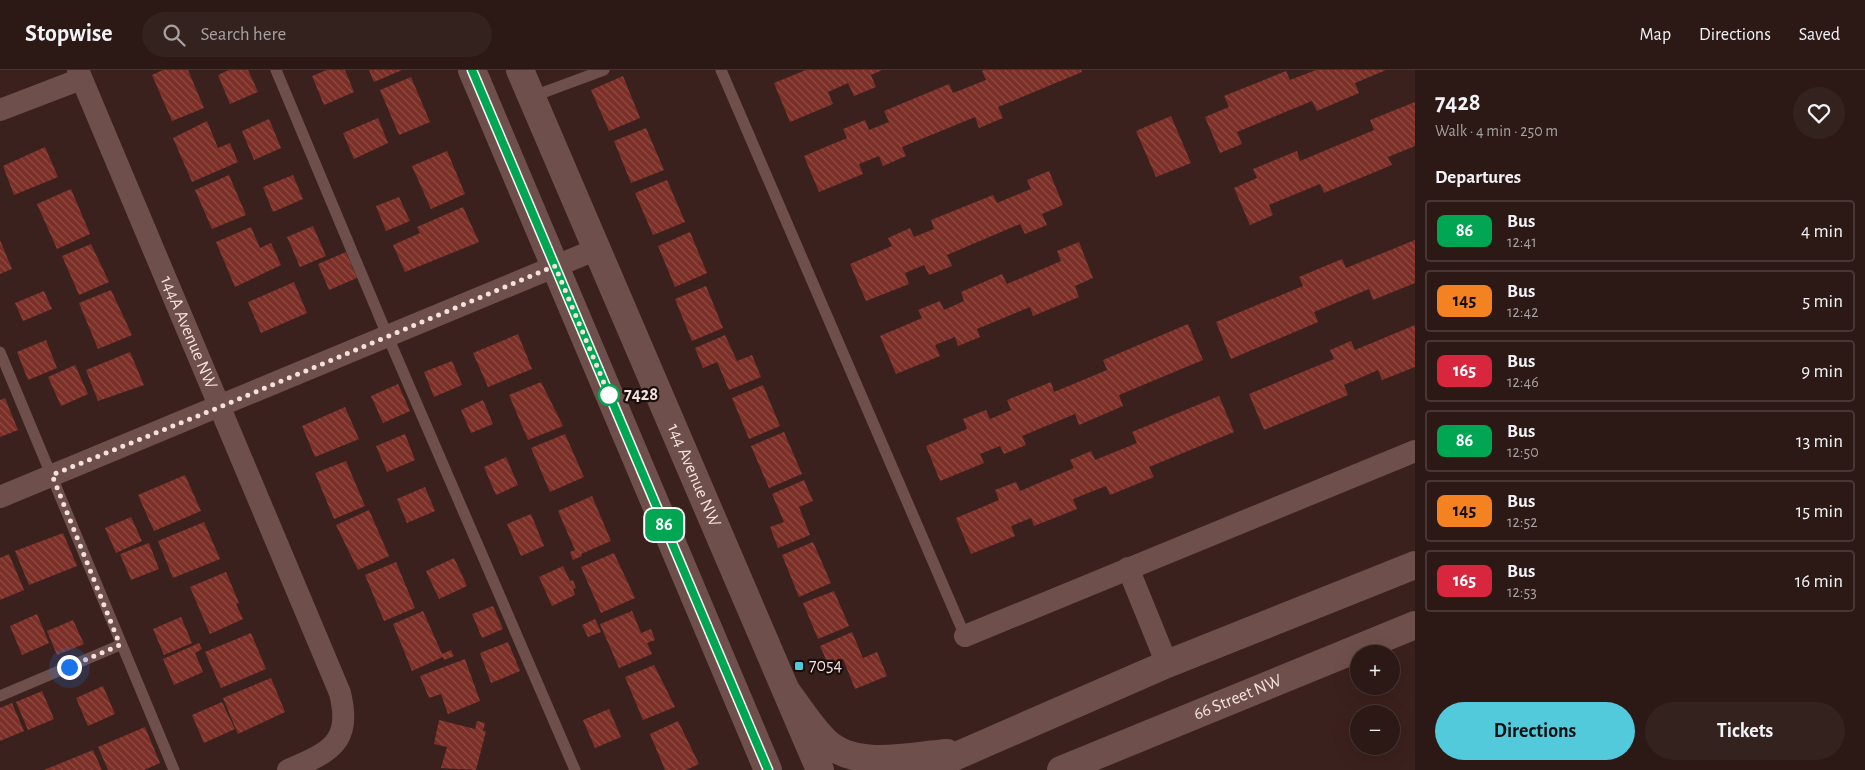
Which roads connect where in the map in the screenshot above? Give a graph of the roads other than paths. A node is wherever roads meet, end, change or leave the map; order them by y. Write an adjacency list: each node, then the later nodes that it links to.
1 (276, 70): 11 (lane)
2 (472, 70): 10 (street)
3 (520, 70): 7 (street, 144 Avenue NW)
4 (604, 70): 7 (lane)
5 (721, 70): 20 (lane)
6 (79, 74): 8 (street); 13 (street, 144A Avenue NW)
7 (531, 97): 9 (street, 144 Avenue NW)
8 (0, 110)
9 (597, 249): 10 (street); 23 (street, 144 Avenue NW)
10 (555, 266): 11 (street); 29 (street)
11 (388, 337): 13 (street); 28 (lane)
12 (0, 352): 15 (lane)
13 (220, 407): 15 (street); 27 (street, 144A Avenue NW)
14 (1415, 451): 18 (street)
15 (52, 475): 16 (street); 21 (lane)
16 (0, 498)
17 (1415, 565): 22 (street)
18 (1128, 568): 20 (street); 22 (street)
19 (1415, 625): 32 (street, 66 Street NW)
20 (965, 636)
21 (120, 645): 24 (lane); 26 (lane)
22 (1167, 664): 25 (street)
23 (787, 692): 25 (street); 30 (street, 144 Avenue NW)
24 (0, 696)
25 (968, 751): 31 (street)
26 (174, 770)
27 (288, 770)
28 (575, 770)
29 (768, 770)
30 (820, 770)
31 (924, 770)
32 (1061, 770)

